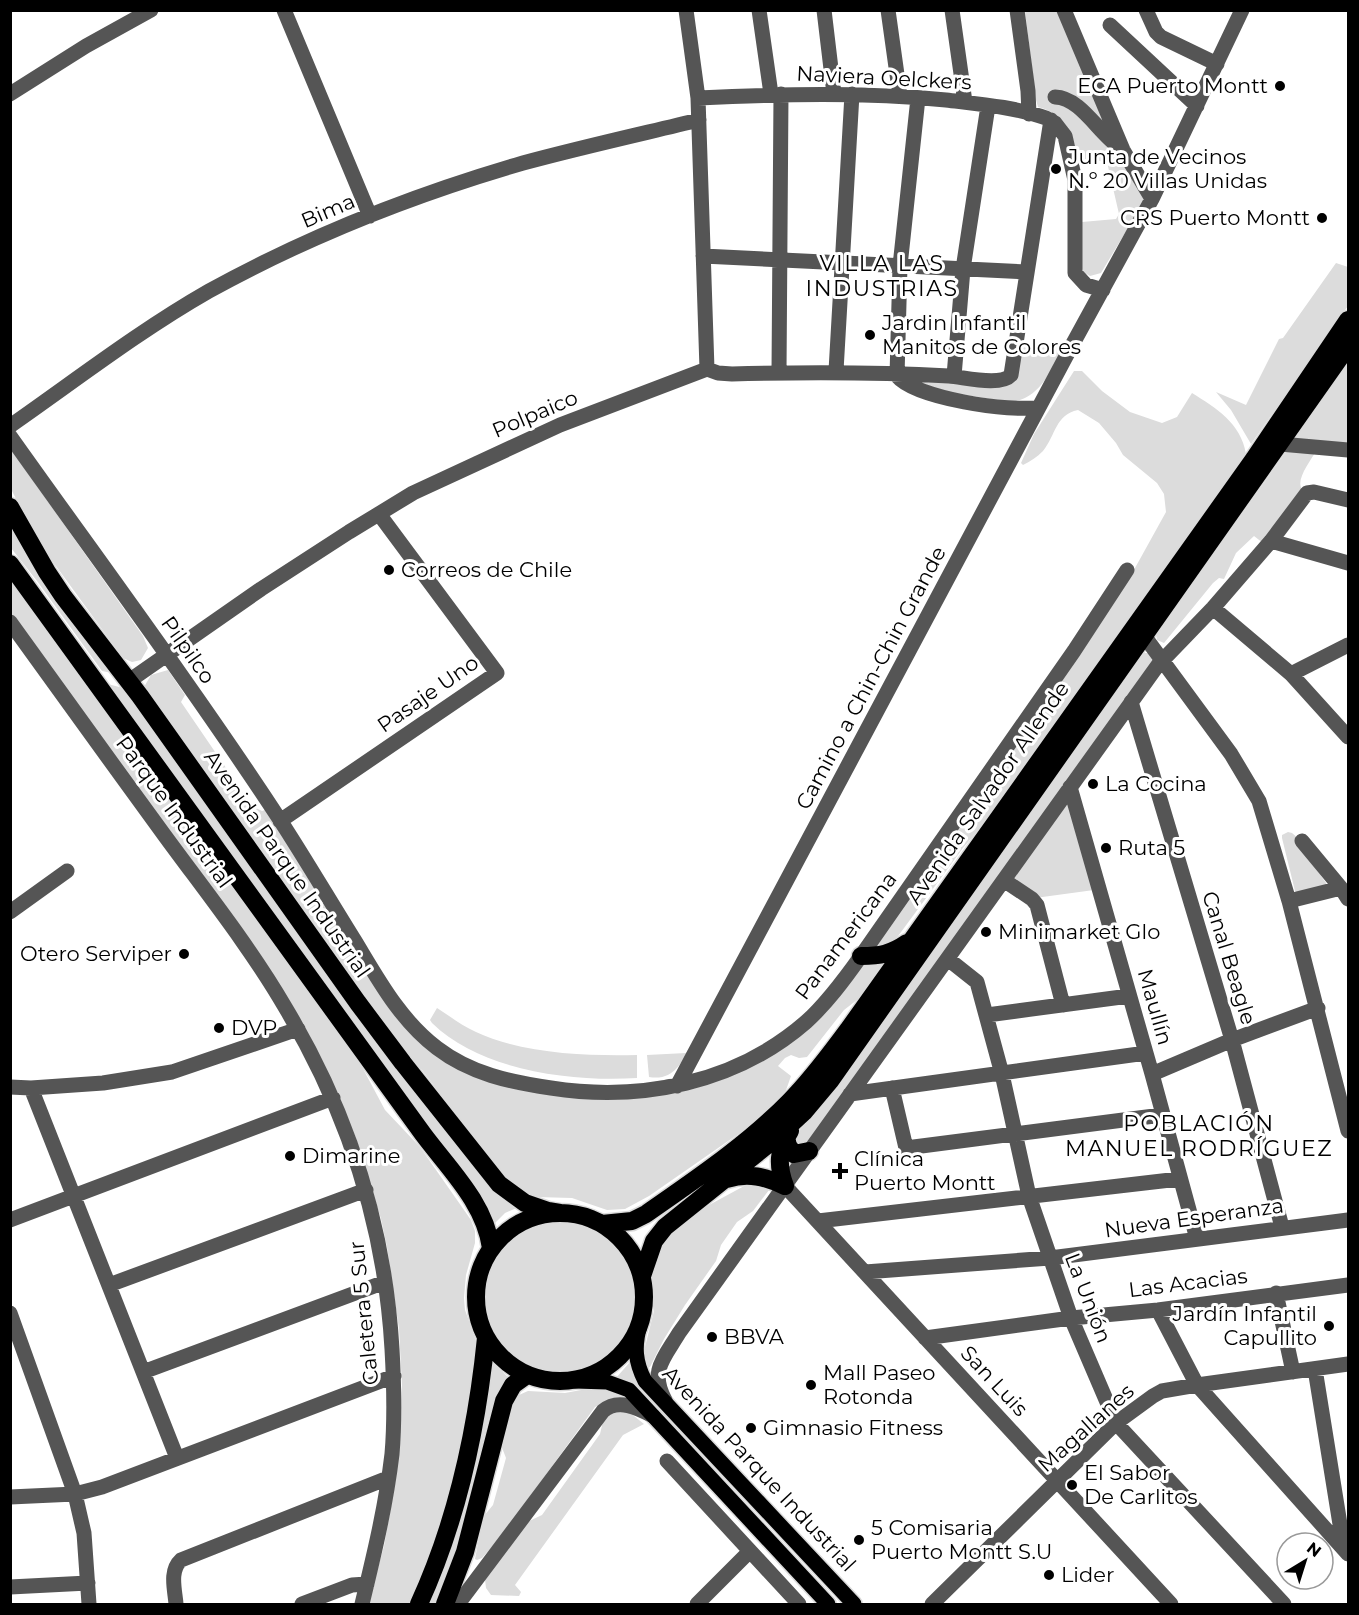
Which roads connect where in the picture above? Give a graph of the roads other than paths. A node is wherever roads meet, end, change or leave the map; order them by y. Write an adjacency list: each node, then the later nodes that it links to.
1 (151, 10): 14 (street)
2 (284, 10): 30 (street)
3 (686, 10): 20 (street)
4 (759, 10): 15 (street)
5 (824, 10): 16 (street)
6 (888, 10): 18 (street)
7 (952, 10): 22 (street)
8 (1017, 10): 25 (street)
9 (1064, 10): 28 (street)
10 (1146, 10): 13 (street)
11 (1242, 10): 13 (street, Camino a Chin-Chin Grande)
12 (1110, 25): 24 (street)
13 (1217, 64): 24 (street, Camino a Chin-Chin Grande)
14 (10, 94)
15 (776, 94): 16 (street, Naviera Oelckers); 20 (street, Naviera Oelckers); 32 (street)
16 (834, 94): 17 (street, Naviera Oelckers)
17 (852, 94): 18 (street, Naviera Oelckers); 33 (street)
18 (900, 96): 21 (street, Naviera Oelckers)
19 (1055, 97): 28 (street)
20 (698, 98): 26 (street)
21 (918, 98): 22 (street, Naviera Oelckers); 34 (street)
22 (965, 102): 23 (street, Naviera Oelckers)
23 (988, 106): 25 (street, Naviera Oelckers); 35 (street)
24 (1197, 106): 29 (street, Camino a Chin-Chin Grande)
25 (1029, 114): 27 (street, Naviera Oelckers)
26 (699, 120): 30 (street, Bima); 31 (street)
27 (1051, 120): 36 (street); 37 (street)
28 (1123, 150): 29 (street)
29 (1152, 199): 37 (street, Camino a Chin-Chin Grande)
30 (370, 216): 46 (street, Bima)
31 (703, 256): 32 (street); 40 (street)
32 (780, 259): 33 (street); 42 (street)
33 (842, 263): 34 (street); 41 (street)
34 (900, 266): 35 (street); 43 (street)
35 (963, 269): 36 (street); 44 (street)
36 (1026, 272): 44 (street)
37 (1103, 290): 45 (street, Camino a Chin-Chin Grande)
38 (1348, 320): 77 (highway, Avenida Salvador Allende)
39 (1348, 346): 48 (highway, Avenida Salvador Allende)
40 (707, 369): 42 (street); 52 (street, Polpaico)
41 (836, 371): 42 (street); 43 (street)
42 (779, 373)
43 (897, 373): 44 (street); 45 (street)
44 (954, 376)
45 (1039, 407): 89 (street, Camino a Chin-Chin Grande)
46 (10, 426)
47 (10, 436): 62 (street, Pilpilco)
48 (1280, 444): 49 (street); 59 (highway, Avenida Salvador Allende)
49 (1348, 450)
50 (1348, 500): 53 (street)
51 (10, 507): 65 (highway, Avenida Parque Industrial)
52 (379, 514): 62 (street, Polpaico); 69 (street, Pasaje Uno)
53 (1272, 541): 54 (street); 57 (street)
54 (1348, 563)
55 (10, 564): 61 (highway)
56 (1127, 570): 78 (street, Panamericana)
57 (1213, 608): 63 (street); 64 (street)
58 (10, 622): 84 (street, Parque Industrial)
59 (1145, 637): 63 (street); 95 (highway, Avenida Salvador Allende)
60 (1348, 645): 64 (street)
61 (75, 653): 65 (highway); 114 (highway)
62 (166, 655): 65 (street, Polpaico); 69 (street, Pilpilco)
63 (1162, 660): 66 (street); 75 (street)
64 (1291, 674): 67 (street)
65 (129, 681): 107 (highway, Avenida Parque Industrial)
66 (1131, 702): 68 (street); 85 (street, Canal Beagle)
67 (1348, 737)
68 (1070, 787): 72 (street); 80 (street, Maullín)
69 (280, 821): 73 (street, Pilpilco)
70 (1302, 841): 74 (street)
71 (67, 871): 76 (street)
72 (1005, 880): 79 (street); 81 (street)
73 (325, 893): 89 (street, Panamericana)
74 (1345, 893): 75 (street)
75 (1289, 901): 82 (street)
76 (10, 912)
77 (911, 941): 78 (highway); 111 (highway, Avenida Salvador Allende)
78 (861, 956): 89 (street, Panamericana)
79 (948, 959): 83 (street, La Unión); 93 (street)
80 (1129, 996): 81 (street); 86 (street, Maullín)
81 (1063, 1005): 83 (street)
82 (1318, 1008): 85 (street); 97 (street)
83 (987, 1015): 87 (street, La Unión)
84 (298, 1029): 91 (street); 94 (street, Caletera 5 Sur)
85 (1232, 1040): 88 (street); 112 (street, Canal Beagle)
86 (1146, 1053): 87 (street); 88 (street, Maullín)
87 (1002, 1074): 92 (street); 98 (street, La Unión)
88 (1152, 1074): 96 (street, Maullín)
89 (677, 1086)
90 (10, 1087): 91 (street)
91 (31, 1088): 105 (street)
92 (892, 1088): 93 (street); 98 (street)
93 (850, 1094): 100 (street)
94 (333, 1098): 104 (street, Caletera 5 Sur); 105 (street)
95 (804, 1112): 99 (highway); 101 (highway, Avenida Salvador Allende)
96 (1162, 1115): 98 (street); 102 (street, Maullín)
97 (1348, 1131)
98 (1016, 1133): 106 (street, La Unión)
99 (786, 1137): 100 (highway); 103 (highway)
100 (809, 1151): 103 (street)
101 (725, 1179): 103 (highway); 117 (highway, Avenida Salvador Allende)
102 (1179, 1179): 106 (street); 113 (street, Maullín)
103 (785, 1186): 110 (street, San Luis); 136 (street)
104 (366, 1190): 118 (street, Caletera 5 Sur); 119 (street)
105 (74, 1196): 108 (street); 119 (street)
106 (1029, 1196): 110 (street); 115 (street, La Unión)
107 (560, 1213): 111 (highway); 114 (highway)
108 (10, 1220)
109 (1348, 1220): 112 (street, Nueva Esperanza)
110 (818, 1221): 116 (street, San Luis)
111 (602, 1224): 117 (highway)
112 (1282, 1227): 113 (street, Nueva Esperanza)
113 (1197, 1239): 115 (street, Nueva Esperanza)
114 (491, 1248): 126 (highway)
115 (1050, 1258): 116 (street, Nueva Esperanza); 124 (street, La Unión)
116 (865, 1272): 127 (street, San Luis)
117 (642, 1276): 125 (highway)
118 (385, 1282): 130 (street); 133 (street, Caletera 5 Sur)
119 (109, 1285): 130 (street)
120 (1348, 1285): 121 (street, Las Acacias)
121 (1276, 1293): 122 (street, Las Acacias); 131 (street)
122 (1158, 1310): 124 (street, Las Acacias); 135 (street)
123 (10, 1313): 143 (street)
124 (1071, 1318): 127 (street, Las Acacias); 138 (street, La Unión)
125 (640, 1325): 134 (highway); 136 (main road, Avenida Parque Industrial)
126 (486, 1338): 132 (highway); 157 (highway)
127 (926, 1338): 142 (street, San Luis)
128 (1348, 1364): 129 (street, Magallanes)
129 (1315, 1369): 131 (street, Magallanes); 149 (street)
130 (143, 1372): 139 (street)
131 (1293, 1372): 135 (street, Magallanes)
132 (527, 1375): 134 (highway); 158 (highway)
133 (394, 1376): 139 (street); 141 (street, Caletera 5 Sur)
134 (575, 1380): 137 (main road, Avenida Parque Industrial)
135 (1197, 1385): 138 (street, Magallanes); 149 (street)
136 (667, 1404): 146 (main road, Avenida Parque Industrial)
137 (656, 1417): 145 (main road, Avenida Parque Industrial); 159 (street)
138 (1116, 1424): 142 (street, Magallanes); 166 (street, La Unión)
139 (177, 1458): 143 (street)
140 (667, 1461): 148 (street)
141 (388, 1479): 151 (street, Caletera 5 Sur); 154 (street)
142 (1058, 1481): 164 (street, Magallanes); 165 (street, San Luis)
143 (75, 1494): 144 (street); 150 (street)
144 (10, 1497)
145 (738, 1507): 146 (main road); 147 (main road, Avenida Parque Industrial)
146 (765, 1509): 147 (main road); 163 (main road, Avenida Parque Industrial)
147 (756, 1527): 162 (main road, Avenida Parque Industrial)
148 (750, 1551): 160 (street); 161 (street)
149 (1346, 1551)
150 (88, 1583): 152 (street); 153 (street)
151 (367, 1584): 155 (street); 156 (street, Caletera 5 Sur)
152 (10, 1587)
153 (89, 1604)
154 (176, 1605)
155 (303, 1605)
156 (362, 1605)
157 (419, 1605)
158 (445, 1605)
159 (458, 1605)
160 (697, 1605)
161 (799, 1605)
162 (828, 1605)
163 (854, 1605)
164 (932, 1605)
165 (1171, 1605)
166 (1284, 1605)

